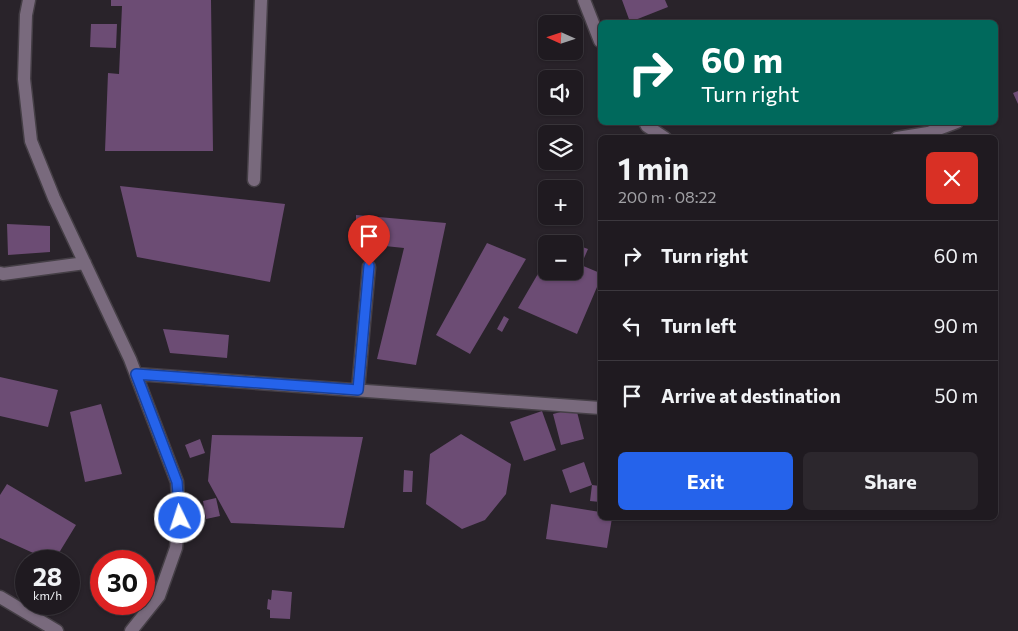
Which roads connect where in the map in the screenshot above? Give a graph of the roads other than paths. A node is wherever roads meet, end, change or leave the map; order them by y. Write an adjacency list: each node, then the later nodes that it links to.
1 (29, 0): 10 (street)
2 (260, 0): 9 (street)
3 (584, 0): 4 (street)
4 (598, 36)
5 (646, 125): 7 (street)
6 (949, 125): 8 (street)
7 (660, 135)
8 (916, 135)
9 (254, 180)
10 (85, 263): 12 (street); 13 (street)
11 (369, 266): 14 (street)
12 (0, 273)
13 (136, 374): 14 (street); 18 (street)
14 (358, 390): 15 (street)
15 (598, 408)
16 (0, 597): 17 (street)
17 (57, 631)
18 (131, 631)

